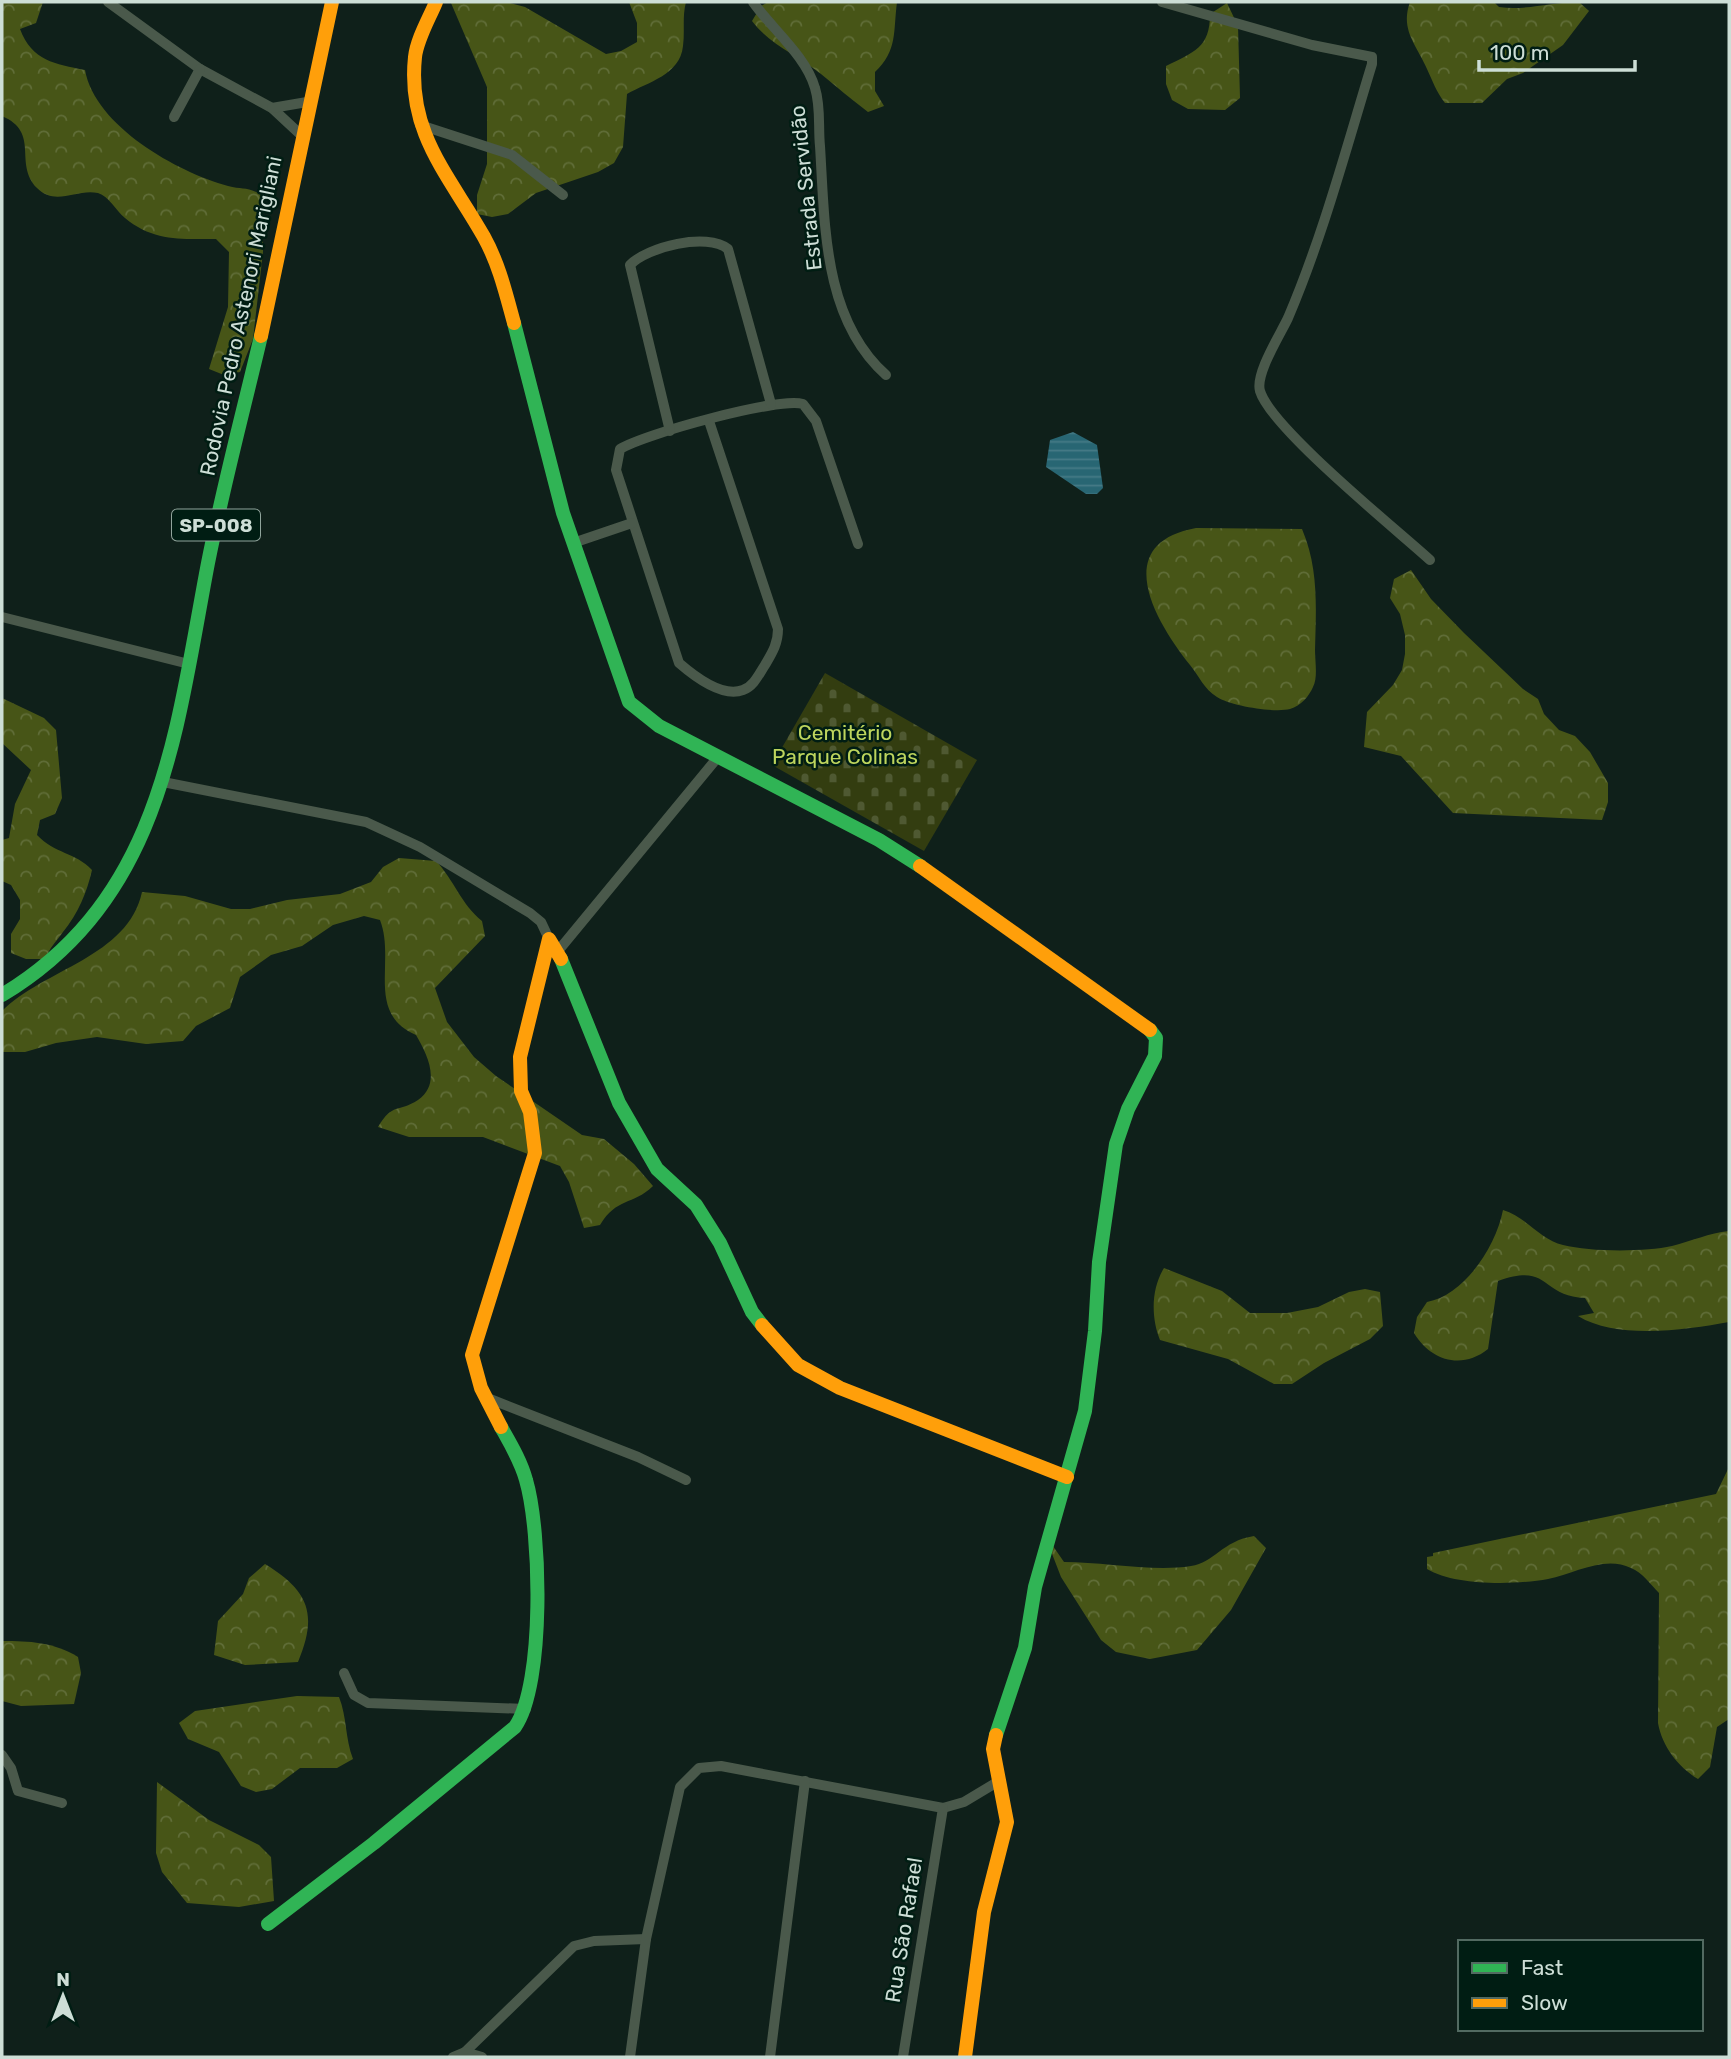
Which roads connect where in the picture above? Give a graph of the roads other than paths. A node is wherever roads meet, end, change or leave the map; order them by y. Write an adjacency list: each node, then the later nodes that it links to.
1 (108, 2): 6 (street)
2 (332, 2): 7 (street, Rodovia Pedro Astenori Marigliani / SP-008)
3 (436, 2): 10 (street)
4 (753, 2): 13 (street, Estrada Servidão)
5 (1161, 2): 20 (street)
6 (200, 69): 8 (street); 9 (street)
7 (307, 102): 8 (street); 11 (street, Rodovia Pedro Astenori Marigliani / SP-008)
8 (272, 108): 11 (street)
9 (174, 117)
10 (420, 125): 12 (street); 18 (street)
11 (301, 135): 22 (street, Rodovia Pedro Astenori Marigliani / SP-008)
12 (563, 195)
13 (886, 375)
14 (771, 404): 15 (street); 16 (street); 19 (street)
15 (709, 421): 16 (street); 17 (street)
16 (670, 431): 17 (street)
17 (632, 523): 18 (street)
18 (576, 542): 23 (street)
19 (858, 544)
20 (1430, 560)
21 (2, 617): 22 (street)
22 (189, 664): 24 (street, Rodovia Pedro Astenori Marigliani / SP-008)
23 (718, 757): 26 (street); 29 (street)
24 (163, 782): 25 (street); 27 (street, Rodovia Pedro Astenori Marigliani / SP-008)
25 (549, 939): 26 (street); 28 (street)
26 (558, 951): 29 (street)
27 (2, 995)
28 (484, 1397): 30 (street); 32 (street)
29 (1067, 1477): 35 (street)
30 (686, 1480)
31 (344, 1673): 32 (street)
32 (526, 1709): 38 (street)
33 (2, 1755): 36 (street)
34 (804, 1781): 37 (street); 39 (street); 44 (street)
35 (999, 1781): 37 (street); 46 (street)
36 (62, 1803)
37 (943, 1808): 45 (street, Rua São Rafael)
38 (268, 1924)
39 (646, 1940): 40 (street); 43 (street)
40 (465, 2052): 41 (street); 42 (street)
41 (453, 2057)
42 (482, 2057)
43 (630, 2057)
44 (770, 2057)
45 (903, 2057)
46 (965, 2057)

